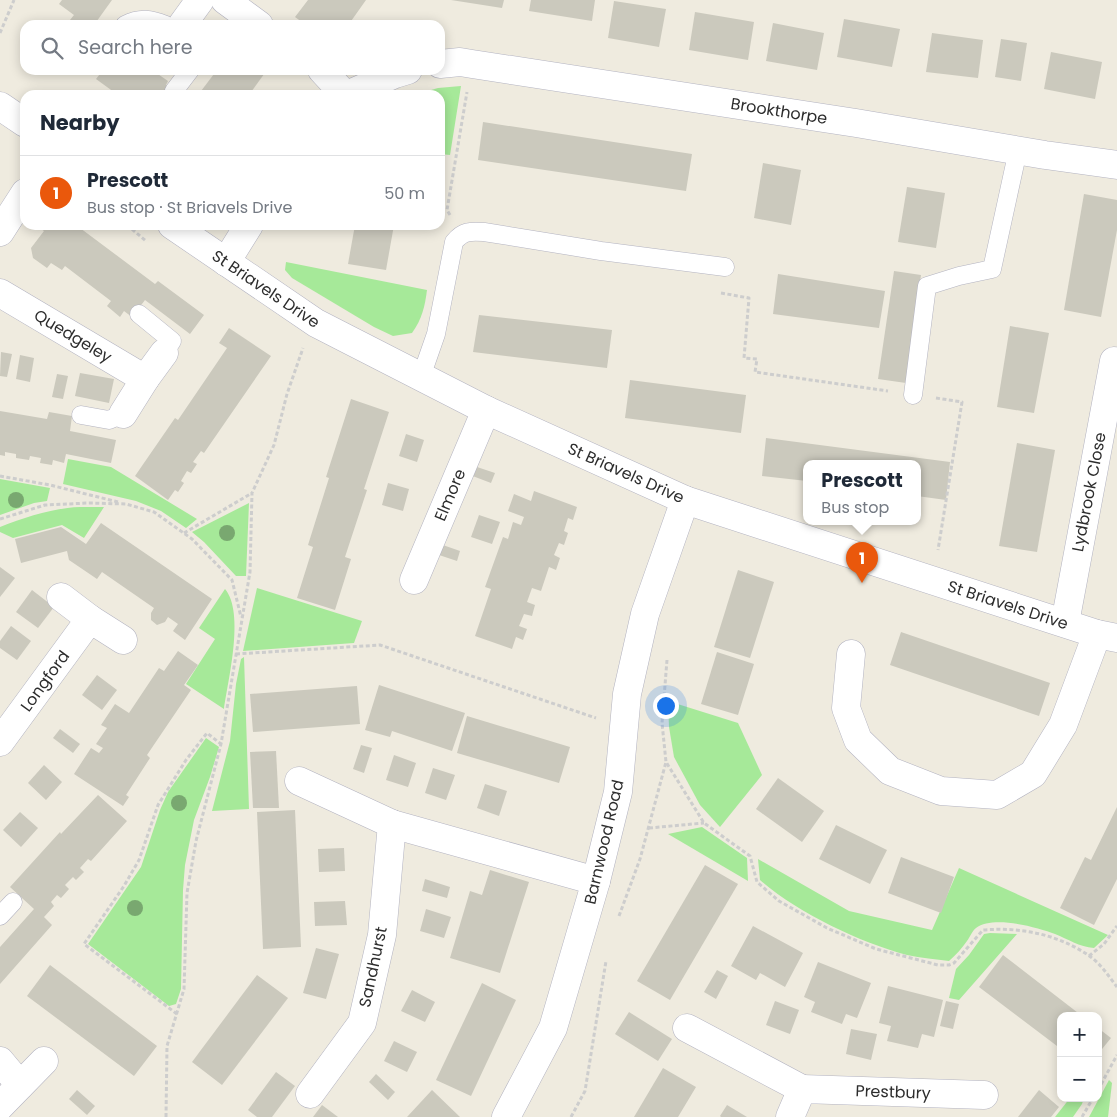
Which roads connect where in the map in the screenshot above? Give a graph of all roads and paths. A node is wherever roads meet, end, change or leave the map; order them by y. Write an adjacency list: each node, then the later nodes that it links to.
1 (14, 0): 8 (path)
2 (200, 0): 6 (street)
3 (225, 0): 7 (street)
4 (136, 20): 5 (lane)
5 (156, 20)
6 (183, 20)
7 (253, 20)
8 (0, 33)
9 (445, 64): 10 (street, Brookthorpe)
10 (472, 64): 19 (street, Brookthorpe); 25 (path)
11 (186, 75): 14 (lane)
12 (327, 75): 15 (street)
13 (393, 75): 16 (street)
14 (175, 90)
15 (341, 90)
16 (358, 90)
17 (0, 106): 18 (street)
18 (20, 120)
19 (1018, 150): 20 (street, Brookthorpe); 35 (lane)
20 (1117, 165)
21 (20, 202): 24 (street)
22 (179, 230): 26 (street, St Briavels Drive)
23 (246, 230): 26 (street)
24 (0, 232)
25 (461, 234): 27 (lane); 33 (lane)
26 (226, 262): 30 (street, St Briavels Drive)
27 (724, 267): 35 (path)
28 (0, 294): 34 (street, Quedgeley)
29 (139, 314): 31 (lane)
30 (316, 323): 33 (street, St Briavels Drive); 40 (path)
31 (164, 353): 34 (street)
32 (1114, 361): 50 (street, Lydbrook Close)
33 (421, 377): 36 (street, St Briavels Drive)
34 (145, 379): 37 (street)
35 (913, 395): 46 (path)
36 (486, 410): 41 (street, St Briavels Drive); 45 (street, Elmore)
37 (123, 414): 38 (lane)
38 (81, 415)
39 (0, 476): 42 (path)
40 (252, 493): 44 (path); 49 (path)
41 (685, 500): 46 (street, St Briavels Drive); 56 (street, Barnwood Road)
42 (126, 504): 43 (path); 44 (path)
43 (0, 519)
44 (184, 533): 49 (path)
45 (414, 580)
46 (933, 581): 50 (street, St Briavels Drive)
47 (61, 597): 48 (street)
48 (90, 619): 52 (street); 57 (street, Longford)
49 (241, 619): 53 (path)
50 (1064, 623): 51 (street, St Briavels Drive)
51 (1107, 636): 54 (street)
52 (123, 640)
53 (236, 654): 56 (path); 58 (path)
54 (851, 654)
55 (668, 660): 59 (path)
56 (624, 727): 64 (street, Barnwood Road)
57 (0, 742)
58 (221, 744): 72 (path); 72 (path)
59 (666, 762): 61 (path); 63 (path)
60 (299, 781): 62 (street)
61 (704, 823): 63 (path); 70 (path)
62 (392, 824): 64 (street); 80 (street, Sandhurst)
63 (649, 828): 67 (path)
64 (596, 881): 85 (street, Barnwood Road)
65 (13, 902): 66 (lane)
66 (0, 916)
67 (618, 921)
68 (1117, 926): 70 (path)
69 (607, 954): 86 (path)
70 (1089, 956): 71 (path)
71 (1117, 987)
72 (177, 1014): 84 (path)
73 (687, 1028): 79 (street, Prestbury)
74 (1117, 1055): 77 (path)
75 (0, 1061): 78 (street)
76 (44, 1061): 78 (street)
77 (1102, 1083)
78 (20, 1085): 83 (street)
79 (802, 1089): 81 (street, Prestbury); 87 (street)
80 (310, 1094)
81 (984, 1095)
82 (1091, 1102): 88 (path)
83 (0, 1106)
84 (166, 1117)
85 (506, 1117)
86 (571, 1117)
87 (790, 1117)
88 (1082, 1117)

